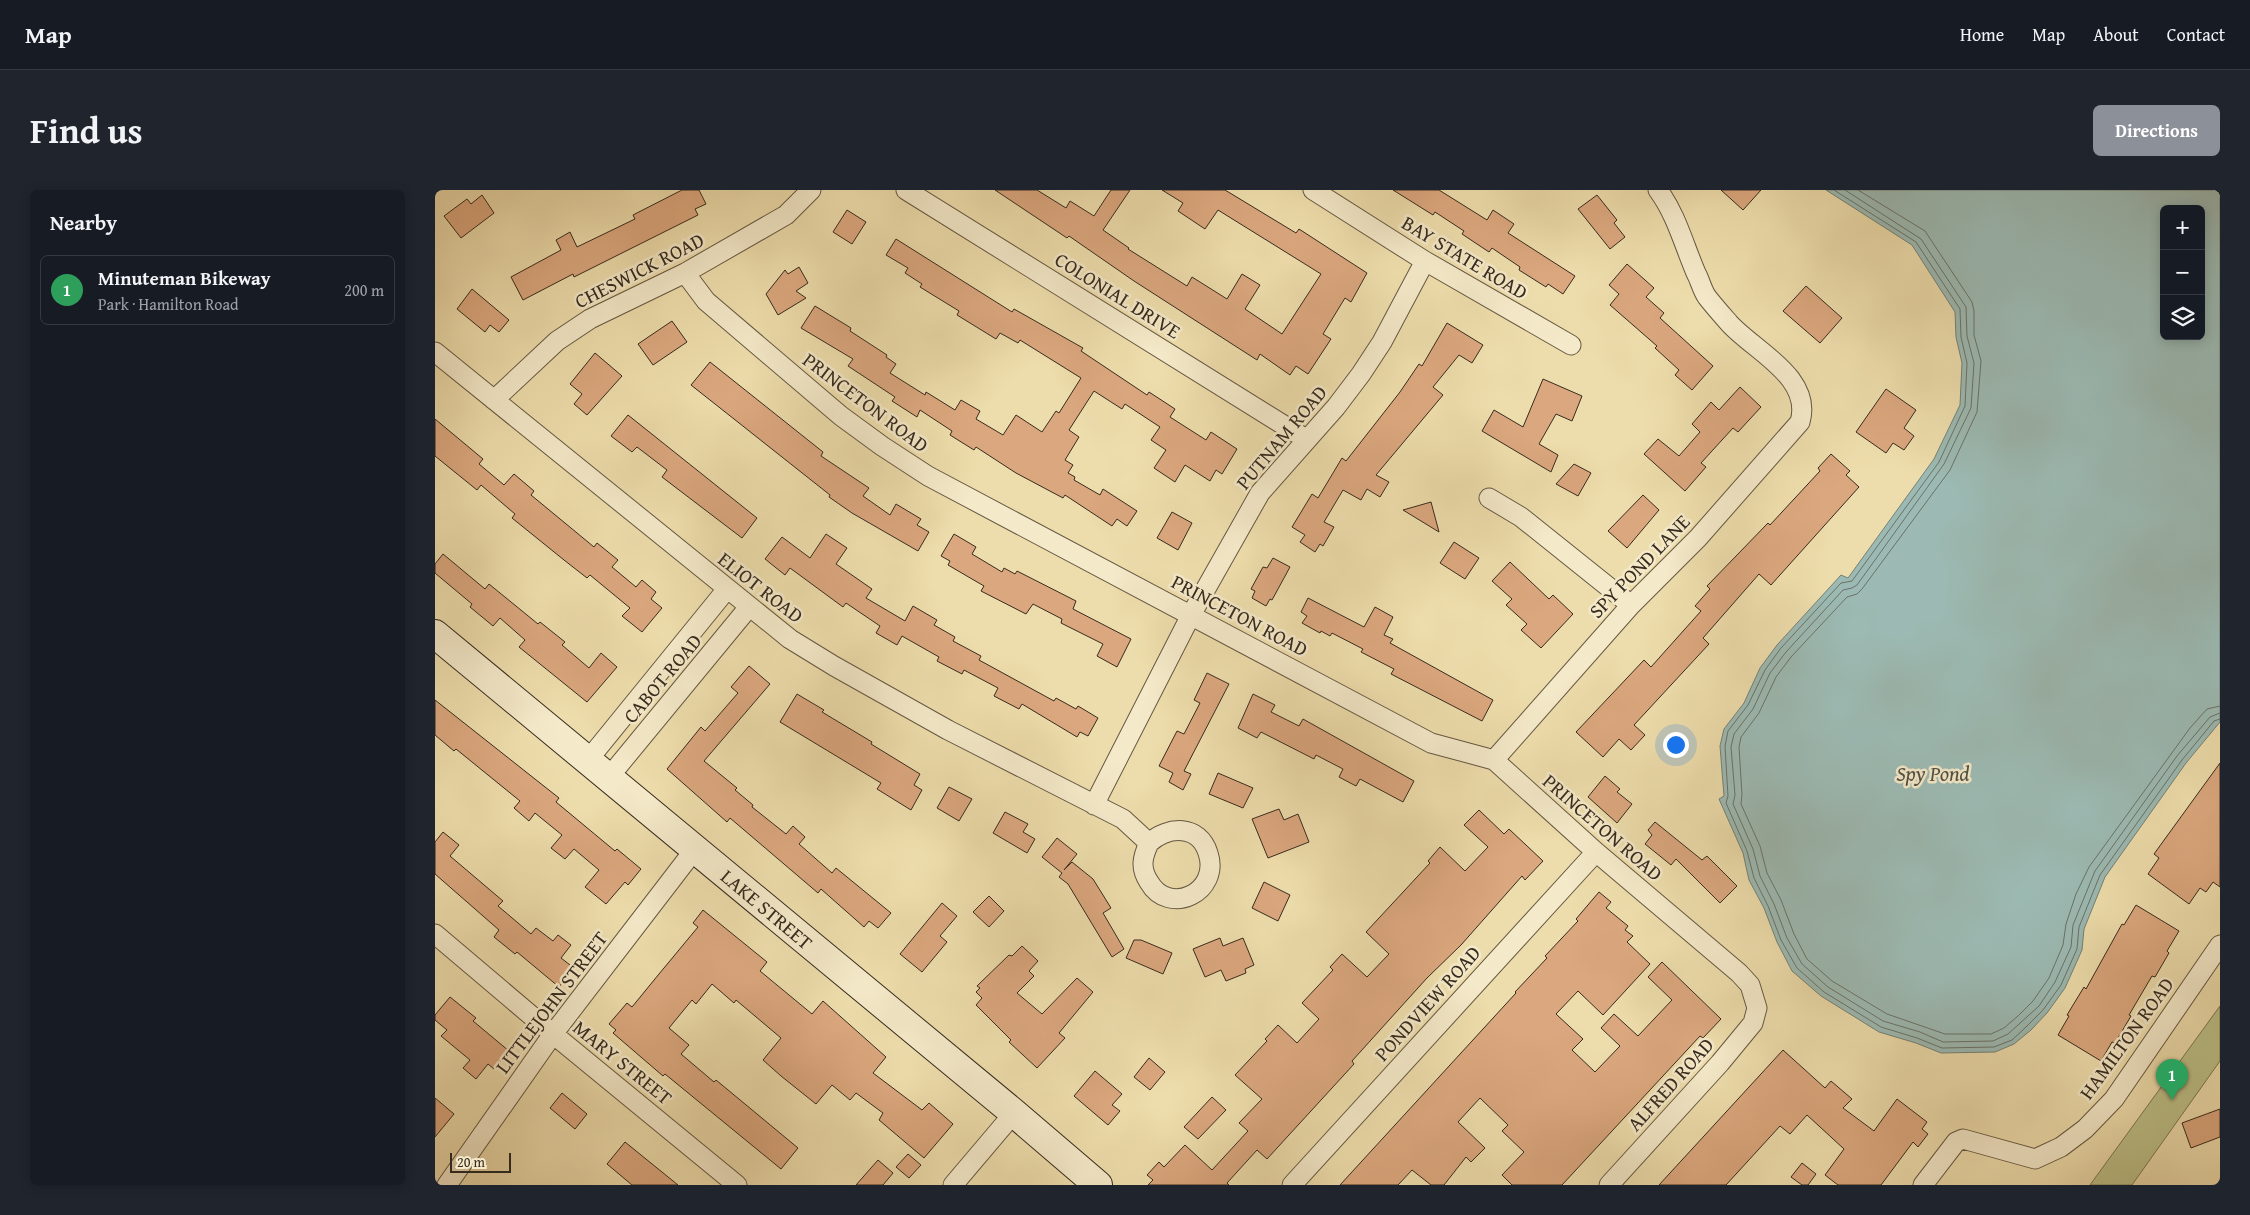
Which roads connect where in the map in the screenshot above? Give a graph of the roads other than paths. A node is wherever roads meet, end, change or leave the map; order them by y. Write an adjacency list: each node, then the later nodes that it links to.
1 (811, 190): 6 (street, CHESWICK ROAD)
2 (906, 190): 10 (street, COLONIAL DRIVE)
3 (1313, 190): 5 (street, BAY STATE ROAD)
4 (1658, 190): 13 (street, SPY POND LANE)
5 (1425, 261): 7 (street, BAY STATE ROAD); 10 (street, PUTNAM ROAD)
6 (685, 273): 9 (street, CHESWICK ROAD); 15 (street, PRINCETON ROAD)
7 (1571, 345)
8 (435, 352): 9 (street, ELIOT ROAD)
9 (494, 400): 12 (street, ELIOT ROAD)
10 (1307, 440): 15 (street, PUTNAM ROAD)
11 (1489, 498): 13 (street)
12 (727, 589): 14 (street, ELIOT ROAD); 18 (street, CABOT ROAD)
13 (1631, 605): 17 (street, SPY POND LANE)
14 (749, 607): 18 (street, CABOT ROAD); 19 (street, ELIOT ROAD)
15 (1191, 615): 17 (street, PRINCETON ROAD); 19 (street, PUTNAM ROAD)
16 (435, 634): 18 (main road, LAKE STREET)
17 (1494, 760): 22 (street, PRINCETON ROAD)
18 (598, 769): 21 (main road, LAKE STREET)
19 (1094, 805): 20 (street, ELIOT ROAD)
20 (1149, 843)
21 (695, 849): 26 (street, LITTLEJOHN STREET); 27 (main road, LAKE STREET)
22 (1596, 852): 25 (street, PRINCETON ROAD); 32 (street, PONDVIEW ROAD)
23 (435, 934): 26 (street, MARY STREET)
24 (2220, 945): 34 (street, HAMILTON ROAD)
25 (1757, 1008): 33 (street, ALFRED ROAD)
26 (553, 1034): 28 (street, LITTLEJOHN STREET); 29 (street, MARY STREET)
27 (1014, 1113): 30 (street); 31 (main road, LAKE STREET)
28 (447, 1185)
29 (737, 1185)
30 (953, 1185)
31 (1098, 1185)
32 (1292, 1185)
33 (1609, 1185)
34 (1923, 1185)

